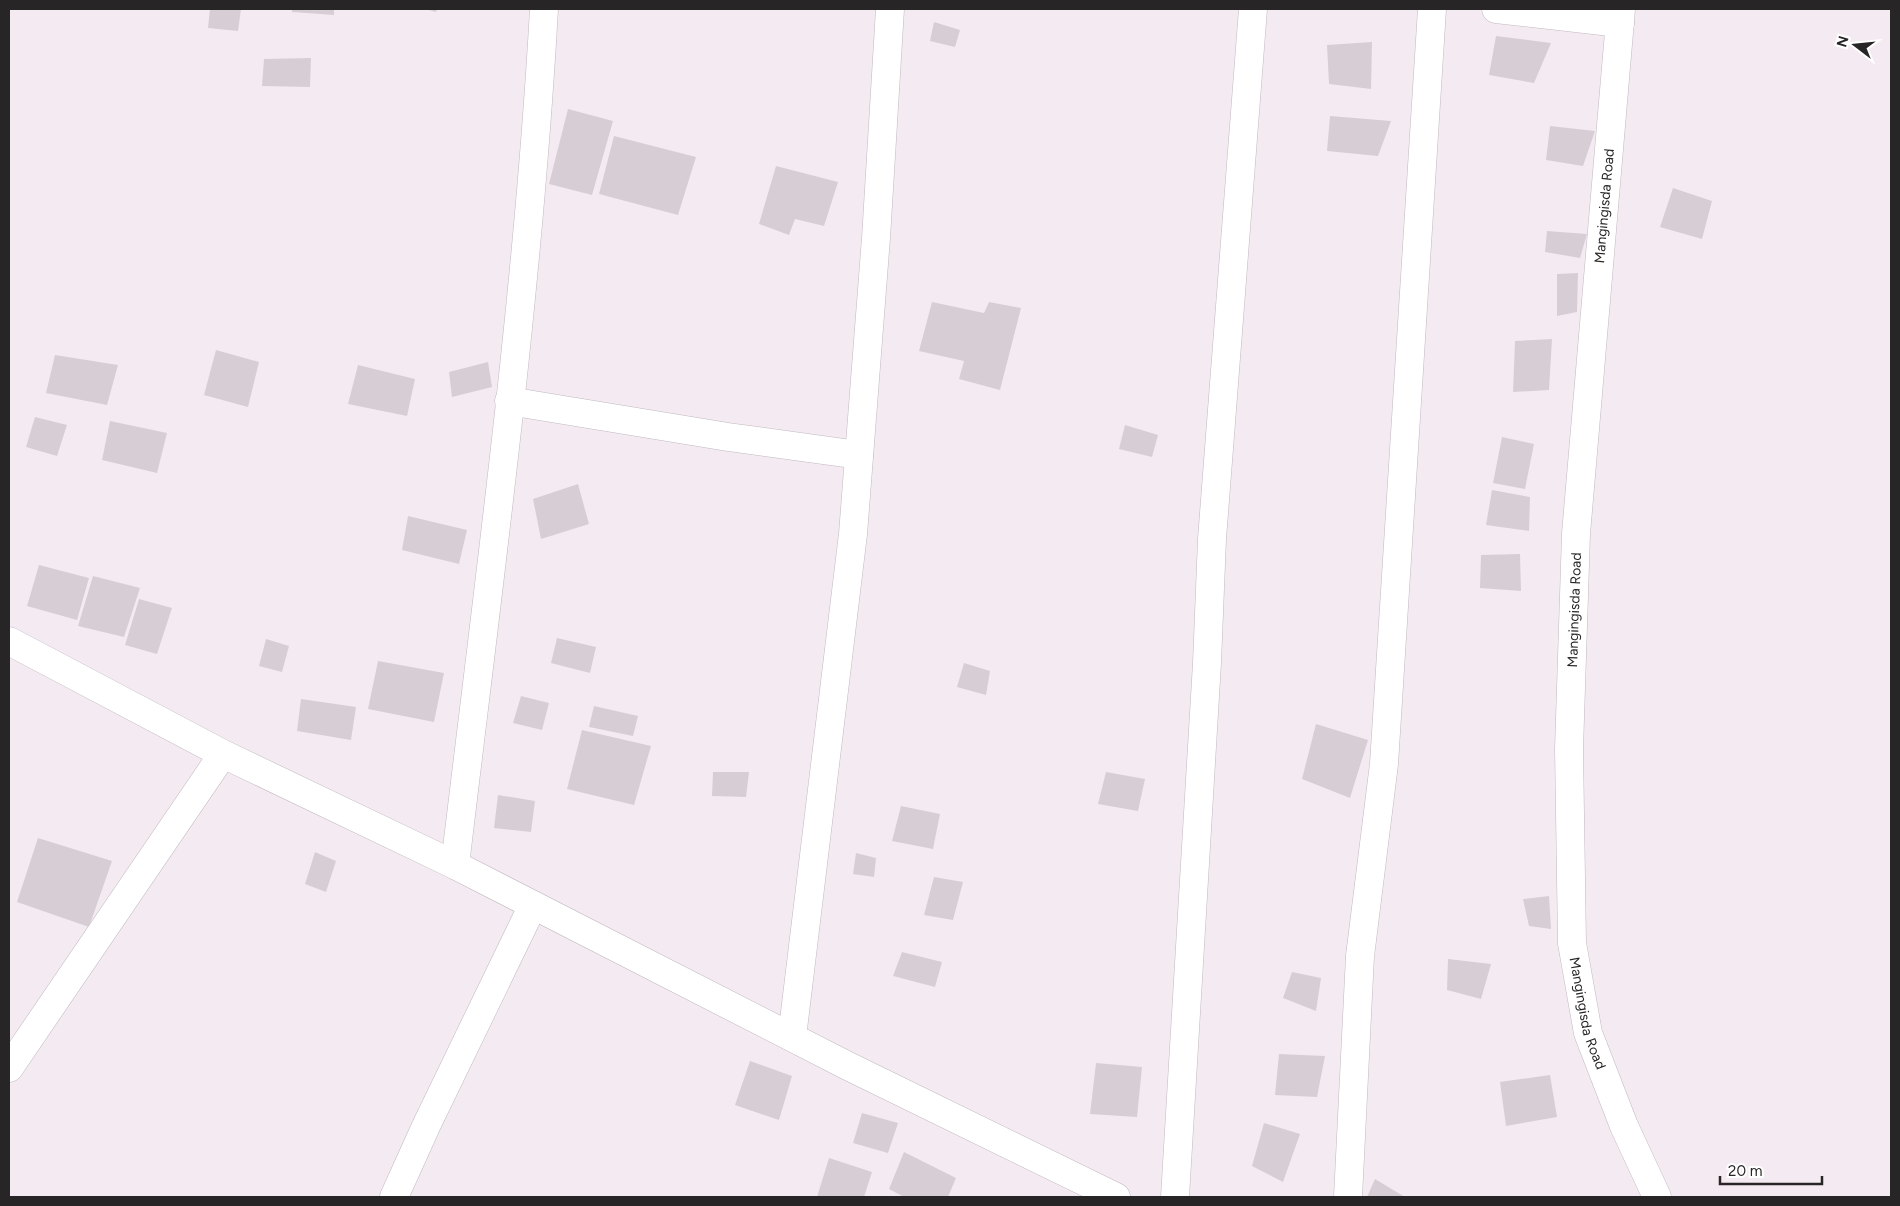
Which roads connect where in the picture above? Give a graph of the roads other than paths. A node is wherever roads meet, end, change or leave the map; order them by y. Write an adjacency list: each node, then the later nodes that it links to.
1 (544, 9): 7 (street)
2 (890, 9): 8 (street)
3 (1253, 9): 17 (street)
4 (1432, 9): 18 (street)
5 (1496, 9): 6 (street)
6 (1620, 16): 19 (street, Mangingisda Road)
7 (510, 401): 8 (street); 11 (street)
8 (859, 454): 13 (street)
9 (9, 641): 10 (street)
10 (223, 754): 11 (street); 14 (street)
11 (455, 865): 12 (street)
12 (533, 905): 13 (street); 15 (street)
13 (792, 1037): 16 (street)
14 (9, 1068)
15 (394, 1197)
16 (1116, 1197)
17 (1174, 1197)
18 (1348, 1197)
19 (1657, 1197)

